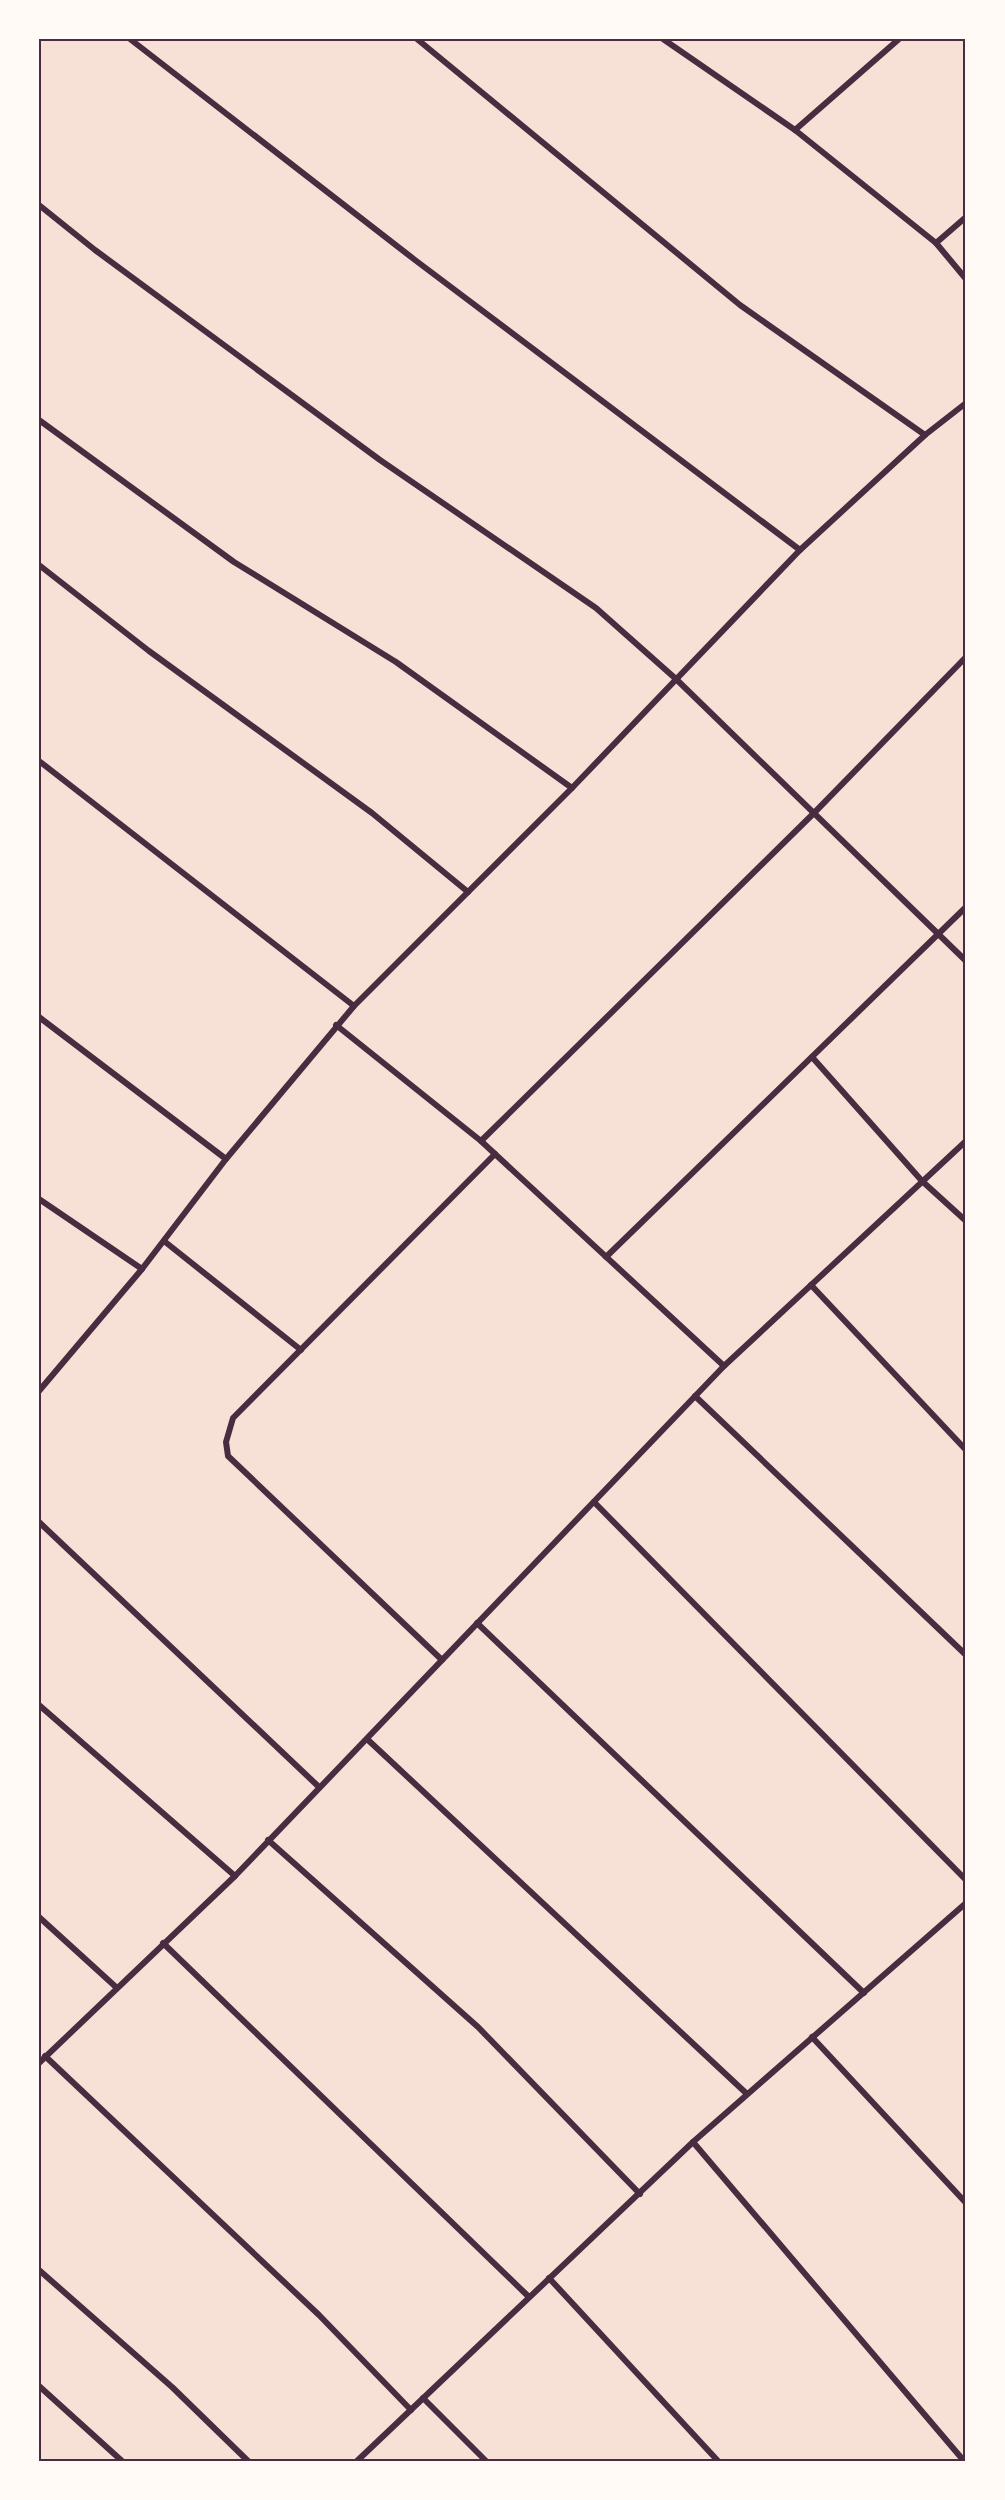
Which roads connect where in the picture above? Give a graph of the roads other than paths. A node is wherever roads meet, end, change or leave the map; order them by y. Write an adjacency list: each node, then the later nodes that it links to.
1 (130, 39): 13 (street)
2 (417, 39): 12 (street)
3 (663, 39): 5 (street)
4 (899, 39): 5 (street)
5 (795, 130): 8 (street)
6 (39, 204): 16 (street)
7 (966, 217): 8 (street)
8 (936, 243): 9 (street)
9 (966, 279)
10 (966, 403): 12 (street)
11 (39, 420): 18 (street)
12 (925, 435): 13 (street)
13 (800, 550): 16 (street)
14 (39, 565): 20 (street)
15 (966, 657): 19 (street)
16 (675, 679): 18 (street); 19 (street)
17 (39, 761): 24 (street)
18 (572, 788): 20 (street)
19 (814, 813): 22 (street); 28 (street)
20 (468, 892): 24 (street)
21 (966, 907): 22 (street)
22 (939, 935): 23 (street); 27 (street)
23 (966, 961)
24 (354, 1006): 26 (street)
25 (39, 1017): 31 (street)
26 (336, 1025): 28 (street); 31 (street)
27 (812, 1057): 32 (street); 36 (street)
28 (481, 1141): 30 (street)
29 (966, 1141): 32 (street)
30 (495, 1154): 36 (street); 39 (street)
31 (226, 1159): 35 (street)
32 (922, 1181): 34 (street); 38 (street)
33 (39, 1199): 37 (street)
34 (966, 1221)
35 (164, 1241): 37 (street); 39 (street)
36 (606, 1257): 40 (street)
37 (142, 1269): 41 (street)
38 (811, 1285): 40 (street); 43 (street)
39 (301, 1350): 48 (street)
40 (724, 1366): 42 (street)
41 (39, 1391)
42 (695, 1396): 44 (street); 47 (street)
43 (966, 1450)
44 (594, 1502): 46 (street); 54 (street)
45 (39, 1522): 51 (street)
46 (477, 1623): 48 (street); 59 (street)
47 (966, 1655)
48 (442, 1660): 50 (street)
49 (39, 1705): 53 (street)
50 (367, 1739): 51 (street); 63 (street)
51 (319, 1787): 52 (street)
52 (268, 1840): 53 (street); 65 (street)
53 (235, 1876): 57 (street)
54 (966, 1880)
55 (966, 1903): 59 (street)
56 (39, 1917): 58 (street)
57 (163, 1943): 58 (street); 69 (street)
58 (117, 1988): 61 (street)
59 (864, 1993): 60 (street)
60 (812, 2037): 63 (street); 66 (street)
61 (45, 2056): 62 (street); 72 (street)
62 (39, 2063)
63 (747, 2094): 64 (street)
64 (693, 2142): 65 (street); 78 (street)
65 (640, 2194): 68 (street)
66 (966, 2203)
67 (39, 2270): 74 (street)
68 (549, 2278): 69 (street); 77 (street)
69 (530, 2297): 71 (street)
70 (39, 2386): 73 (street)
71 (423, 2398): 72 (street); 76 (street)
72 (411, 2410): 75 (street)
73 (122, 2461)
74 (248, 2461)
75 (357, 2461)
76 (486, 2461)
77 (718, 2461)
78 (964, 2461)

